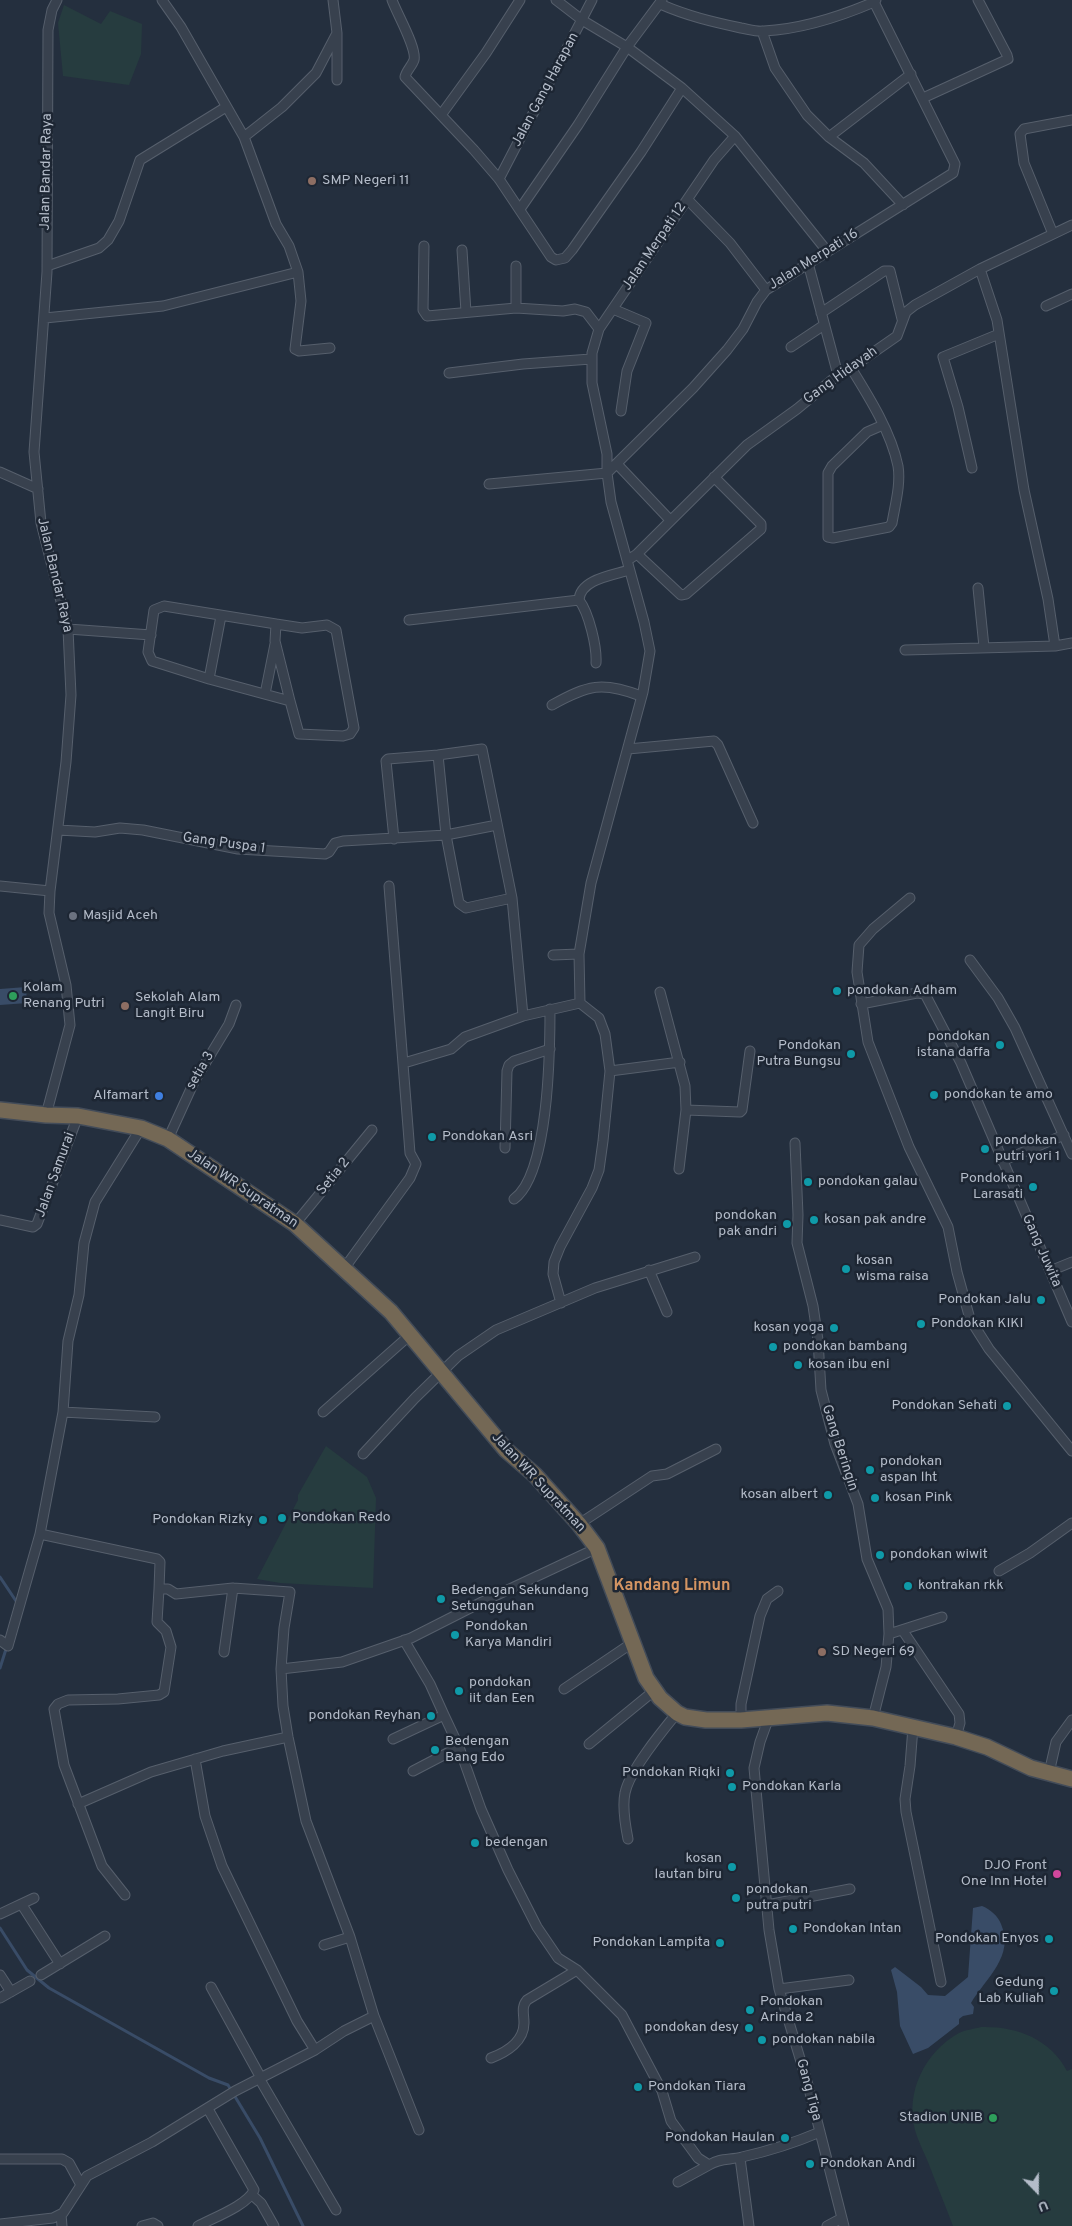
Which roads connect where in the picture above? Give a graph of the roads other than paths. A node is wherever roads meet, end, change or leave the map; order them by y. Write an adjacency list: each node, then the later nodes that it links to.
1 (57, 0): 35 (street, Jalan Bandar Raya)
2 (162, 0): 19 (street)
3 (332, 0): 13 (street)
4 (392, 0): 20 (street)
5 (520, 0): 20 (street)
6 (556, 0): 11 (street)
7 (592, 0): 11 (street, Jalan Gang Harapan)
8 (874, 0): 12 (street); 15 (street, Jalan Merpati 16)
9 (978, 0): 18 (street)
10 (661, 2): 12 (street); 14 (street)
11 (582, 20): 14 (street); 25 (street, Jalan Gang Harapan)
12 (762, 32): 23 (street)
13 (337, 33): 16 (street); 24 (street)
14 (627, 47): 17 (street); 28 (street)
15 (911, 74): 18 (street, Jalan Merpati 16); 23 (street)
16 (337, 80)
17 (682, 88): 22 (street); 28 (street)
18 (923, 98): 27 (street, Jalan Merpati 16)
19 (226, 107): 24 (street); 35 (street)
20 (441, 115): 25 (street)
21 (1072, 120): 30 (street)
22 (735, 136): 26 (street, Jalan Merpati 12); 33 (street)
23 (829, 137): 27 (street)
24 (244, 138): 38 (street)
25 (498, 179): 28 (street)
26 (688, 200): 39 (street); 43 (street, Jalan Merpati 12)
27 (903, 205): 33 (street, Jalan Merpati 16)
28 (520, 208)
29 (1072, 225): 30 (street, Gang Hidayah)
30 (1053, 234): 37 (street, Gang Hidayah)
31 (424, 246): 44 (street)
32 (462, 250): 44 (street)
33 (827, 251): 34 (street, Jalan Merpati 16)
34 (808, 263): 39 (street, Jalan Merpati 16); 45 (street)
35 (47, 266): 46 (street, Jalan Bandar Raya)
36 (516, 266): 42 (street)
37 (980, 269): 47 (street, Gang Hidayah); 50 (street)
38 (298, 272): 46 (street); 52 (street)
39 (766, 290): 59 (street, Jalan Merpati 16)
40 (1072, 294): 41 (street)
41 (1046, 306)
42 (516, 308): 44 (street); 49 (street)
43 (613, 308): 49 (street, Jalan Merpati 12); 57 (street)
44 (466, 312)
45 (821, 313): 47 (street); 48 (street)
46 (45, 318): 65 (street, Jalan Bandar Raya)
47 (902, 319): 54 (street, Gang Hidayah)
48 (824, 325): 51 (street); 56 (street)
49 (599, 329): 53 (street, Jalan Merpati 12)
50 (999, 334): 60 (street); 80 (street)
51 (791, 347)
52 (330, 348)
53 (591, 360): 55 (street); 62 (street, Jalan Merpati 12)
54 (851, 368): 56 (street, Gang Hidayah); 58 (street)
55 (449, 373)
56 (838, 375): 63 (street, Gang Hidayah)
57 (621, 411)
58 (883, 425): 58 (street)
59 (617, 464): 62 (street, Jalan Merpati 16); 66 (street)
60 (972, 468)
61 (0, 472): 65 (street)
62 (607, 473): 64 (street); 68 (street, Jalan Merpati 12)
63 (714, 477): 66 (street, Gang Hidayah); 67 (street)
64 (489, 484)
65 (38, 489): 75 (street, Jalan Bandar Raya)
66 (670, 520): 67 (street, Gang Hidayah)
67 (637, 554): 68 (street, Gang Hidayah)
68 (628, 560): 69 (street, Jalan Merpati 12)
69 (630, 570): 71 (street); 85 (street, Jalan Merpati 12)
70 (978, 588): 79 (street)
71 (579, 600): 73 (street); 82 (street)
72 (221, 616): 74 (street); 76 (street); 83 (street)
73 (409, 620)
74 (276, 624): 77 (street); 86 (street)
75 (68, 629): 76 (street); 92 (street, Jalan Bandar Raya)
76 (151, 635): 83 (street)
77 (275, 641): 84 (street); 86 (street)
78 (1072, 643): 80 (street)
79 (984, 646): 80 (street); 81 (street)
80 (1055, 646)
81 (905, 650)
82 (596, 663)
83 (209, 679): 84 (street)
84 (265, 694): 86 (street)
85 (641, 696): 87 (street); 88 (street, Jalan Merpati 12)
86 (290, 701)
87 (552, 705)
88 (628, 749): 90 (street); 100 (street, Jalan Merpati 12)
89 (438, 756): 91 (street); 93 (street); 94 (street)
90 (753, 823)
91 (496, 825): 93 (street); 98 (street)
92 (58, 830): 94 (street, Gang Puspa 1); 97 (street, Jalan Bandar Raya)
93 (446, 835): 94 (street); 98 (street)
94 (390, 840)
95 (0, 886): 97 (street)
96 (389, 886): 112 (street)
97 (50, 891): 116 (street, Jalan Bandar Raya)
98 (512, 898): 108 (street)
99 (910, 898): 105 (street)
100 (579, 954): 101 (street); 104 (street, Jalan Merpati 12)
101 (553, 955)
102 (970, 960): 120 (street)
103 (660, 992): 111 (street)
104 (580, 1002): 107 (street); 113 (street)
105 (861, 1004): 125 (street, Gang Juwita); 144 (street)
106 (236, 1005): 121 (street, setia 3)
107 (550, 1009): 108 (street); 109 (street)
108 (523, 1016): 112 (street)
109 (550, 1049): 123 (street); 127 (street)
110 (750, 1051): 115 (street)
111 (680, 1062): 113 (street); 115 (street)
112 (404, 1063): 132 (street)
113 (610, 1071): 135 (street)
114 (0, 1110): 116 (highway, Jalan WR Supratman)
115 (686, 1110): 126 (street)
116 (46, 1115): 117 (highway, Jalan WR Supratman)
117 (78, 1116): 118 (highway, Jalan WR Supratman); 128 (street, Jalan Samurai)
118 (141, 1128): 121 (highway, Jalan WR Supratman); 140 (street)
119 (372, 1130): 129 (street, Setia 2)
120 (1064, 1135): 124 (street); 125 (street)
121 (168, 1139): 129 (highway, Jalan WR Supratman)
122 (795, 1143): 156 (street, Gang Beringin)
123 (505, 1148)
124 (1072, 1154)
125 (1002, 1161): 134 (street, Gang Juwita)
126 (679, 1169)
127 (514, 1199)
128 (0, 1220)
129 (295, 1224): 132 (highway, Jalan WR Supratman)
130 (695, 1257): 133 (street)
131 (1072, 1262): 134 (street)
132 (343, 1270): 138 (highway, Jalan WR Supratman)
133 (649, 1270): 135 (street); 136 (street)
134 (1050, 1271): 137 (street, Gang Juwita)
135 (560, 1303): 139 (street)
136 (666, 1312)
137 (1072, 1322)
138 (410, 1335): 139 (highway, Jalan WR Supratman); 141 (street)
139 (442, 1373): 145 (street); 147 (highway, Jalan WR Supratman)
140 (63, 1412): 142 (street); 148 (street)
141 (323, 1412)
142 (155, 1417)
143 (716, 1448): 147 (street)
144 (1072, 1451)
145 (363, 1454)
146 (1072, 1523): 150 (street)
147 (579, 1524): 149 (highway, Jalan WR Supratman)
148 (40, 1534): 152 (street); 158 (street)
149 (597, 1548): 157 (street); 159 (highway, Jalan WR Supratman)
150 (999, 1571)
151 (233, 1588): 152 (street); 160 (street); 161 (street)
152 (159, 1589): 180 (street)
153 (778, 1591): 168 (street)
154 (942, 1617): 155 (street)
155 (903, 1630): 156 (street); 172 (street)
156 (889, 1634): 167 (street, Gang Beringin)
157 (404, 1640): 161 (street); 165 (street)
158 (4, 1643)
159 (632, 1643): 162 (street); 163 (highway, Jalan WR Supratman)
160 (224, 1652)
161 (281, 1668): 171 (street)
162 (564, 1689)
163 (655, 1690): 164 (highway, Jalan WR Supratman); 174 (street)
164 (677, 1713): 168 (highway, Jalan WR Supratman); 181 (street)
165 (444, 1715): 173 (street); 175 (street)
166 (769, 1718): 167 (highway, Jalan WR Supratman); 168 (highway, Jalan WR Supratman); 186 (street, Gang Tiga)
167 (873, 1718): 170 (highway, Jalan WR Supratman)
168 (741, 1720)
169 (1072, 1720): 178 (street)
170 (913, 1727): 172 (highway, Jalan WR Supratman); 197 (street)
171 (288, 1737): 176 (street); 189 (street)
172 (956, 1737): 178 (highway, Jalan WR Supratman)
173 (393, 1739)
174 (589, 1744)
175 (459, 1747): 177 (street); 192 (street)
176 (195, 1760): 180 (street); 203 (street)
177 (413, 1771)
178 (1049, 1773): 179 (highway, Jalan WR Supratman)
179 (1072, 1779)
180 (78, 1804): 183 (street)
181 (628, 1839)
182 (850, 1889): 186 (street)
183 (125, 1895)
184 (34, 1898): 185 (street)
185 (22, 1905): 187 (street); 191 (street)
186 (767, 1906): 199 (street, Gang Tiga)
187 (0, 1914)
188 (105, 1936): 191 (street)
189 (350, 1937): 190 (street); 202 (street)
190 (324, 1945)
191 (60, 1964): 194 (street)
192 (577, 1970): 204 (street); 211 (street)
193 (0, 1974): 200 (street)
194 (41, 1975)
195 (850, 1980): 199 (street)
196 (30, 1981): 200 (street)
197 (941, 1982)
198 (212, 1987): 205 (street)
199 (779, 1989): 208 (street, Gang Tiga)
200 (11, 1992): 201 (street)
201 (0, 1998)
202 (374, 2016): 203 (street); 207 (street)
203 (315, 2050): 205 (street)
204 (492, 2058)
205 (260, 2078): 206 (street); 215 (street)
206 (208, 2109): 213 (street); 214 (street)
207 (419, 2130)
208 (820, 2132): 209 (street); 217 (street, Gang Tiga)
209 (740, 2158): 211 (street); 224 (street)
210 (0, 2160): 213 (street)
211 (708, 2165): 212 (street)
212 (678, 2182)
213 (80, 2185): 216 (street)
214 (252, 2195): 222 (street); 223 (street)
215 (336, 2210)
216 (61, 2214): 218 (street); 219 (street)
217 (843, 2222): 225 (street)
218 (0, 2224)
219 (62, 2226)
220 (142, 2226): 221 (street)
221 (158, 2226)
222 (198, 2226)
223 (274, 2226)
224 (749, 2226)
225 (827, 2226)

